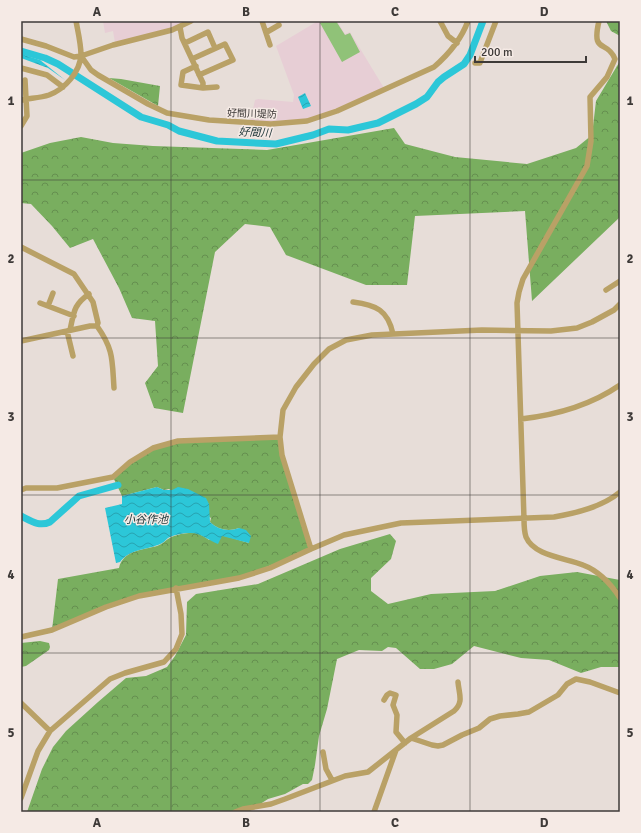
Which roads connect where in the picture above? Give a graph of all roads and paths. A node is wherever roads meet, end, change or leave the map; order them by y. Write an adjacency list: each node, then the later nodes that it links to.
1 (76, 21): 18 (street)
2 (191, 21): 10 (street)
3 (262, 21): 11 (street)
4 (449, 21): 8 (street)
5 (468, 21): 14 (street, 好間川堤防)
6 (496, 21): 20 (street)
7 (598, 21): 43 (street)
8 (441, 23): 14 (street)
9 (279, 25): 11 (street)
10 (180, 27): 13 (street); 18 (street)
11 (266, 32): 15 (street)
12 (21, 39): 18 (street)
13 (185, 43): 16 (street); 19 (street)
14 (457, 43): 17 (street, 好間川堤防)
15 (270, 44)
16 (215, 48): 19 (street); 24 (street)
17 (449, 52): 18 (street, 好間川堤防); 23 (street)
18 (80, 58): 26 (street)
19 (192, 59): 21 (street)
20 (475, 63)
21 (196, 66): 24 (street); 28 (street)
22 (21, 68): 26 (street)
23 (421, 69)
24 (200, 75): 28 (street)
25 (25, 80): 29 (street)
26 (64, 86): 29 (street)
27 (217, 87): 28 (street)
28 (203, 88)
29 (23, 99): 30 (street)
30 (21, 126)
31 (21, 247): 35 (street)
32 (620, 281): 33 (street)
33 (606, 290)
34 (52, 293): 39 (street)
35 (89, 294): 40 (street); 41 (street)
36 (353, 302): 44 (street)
37 (40, 303): 39 (street)
38 (620, 304): 43 (street)
39 (48, 306): 40 (street)
40 (74, 316): 42 (street)
41 (97, 326): 42 (street); 48 (street)
42 (69, 330): 45 (street); 46 (street)
43 (519, 331): 44 (street); 49 (street)
44 (393, 334): 50 (street)
45 (21, 342)
46 (73, 356)
47 (620, 385): 49 (street)
48 (114, 388)
49 (521, 419): 53 (street)
50 (280, 437): 51 (street); 54 (street)
51 (21, 490)
52 (620, 492): 53 (street)
53 (524, 519): 54 (street); 56 (street)
54 (311, 549): 55 (street)
55 (176, 588): 57 (street); 62 (street)
56 (620, 598)
57 (21, 637)
58 (458, 682): 63 (street)
59 (620, 693): 63 (street)
60 (384, 700): 64 (street)
61 (21, 703): 62 (street)
62 (50, 732): 68 (street)
63 (411, 738): 64 (street)
64 (405, 742): 65 (street)
65 (396, 750): 67 (street); 70 (street)
66 (323, 752): 67 (street)
67 (332, 780): 69 (street)
68 (21, 798)
69 (235, 812)
70 (374, 812)

